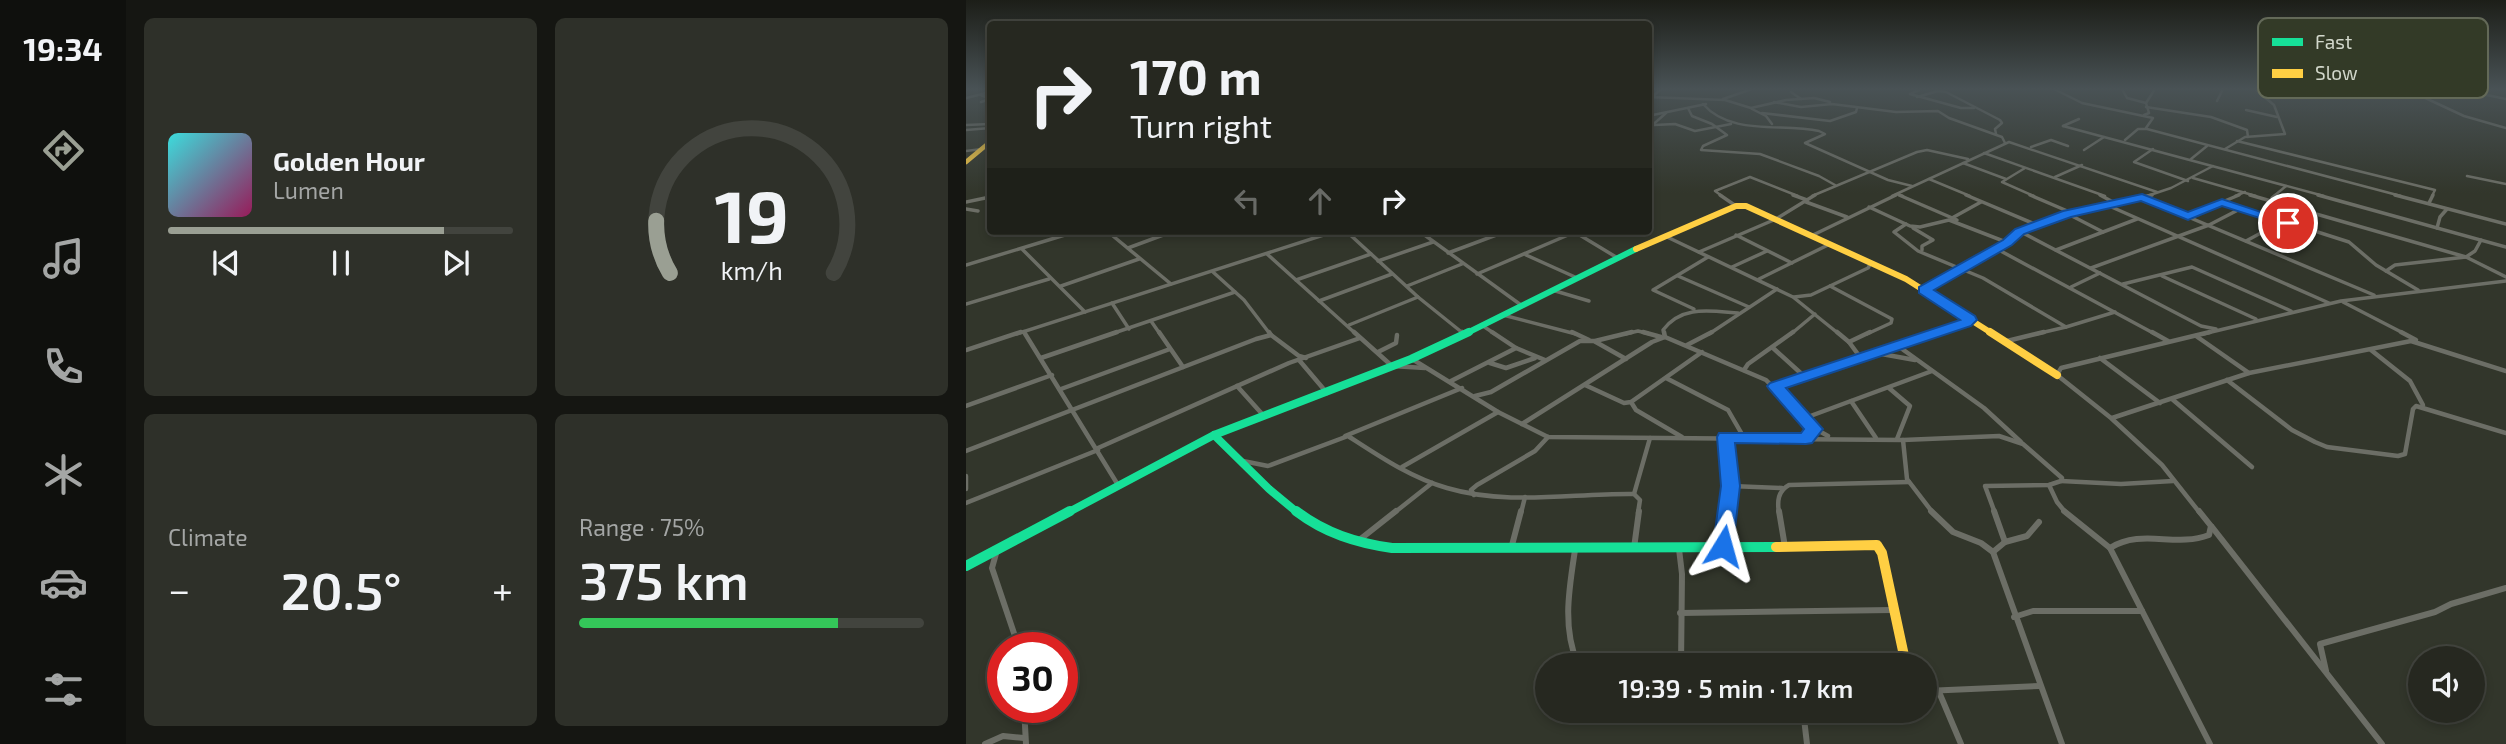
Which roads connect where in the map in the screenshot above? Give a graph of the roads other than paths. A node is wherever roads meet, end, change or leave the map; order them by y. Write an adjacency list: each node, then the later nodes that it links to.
1 (1710, 124): 14 (street)
2 (1727, 124): 14 (street)
3 (1733, 124): 4 (street)
4 (1773, 124): 16 (street)
5 (1804, 124): 16 (street)
6 (1965, 124): 18 (street)
7 (2000, 124): 18 (street)
8 (2068, 124): 19 (street)
9 (2148, 124): 17 (street)
10 (2227, 124): 20 (street)
11 (2280, 124): 20 (street)
12 (1654, 125): 14 (street)
13 (987, 126): 15 (street)
14 (1717, 127): 47 (street)
15 (966, 128)
16 (1804, 128): 39 (street)
17 (2147, 129): 21 (street); 24 (street)
18 (1997, 135): 23 (street)
19 (2105, 136): 21 (street); 30 (street)
20 (2248, 136): 22 (street)
21 (2124, 141): 28 (street)
22 (2237, 141): 29 (street); 61 (street)
23 (2005, 143): 27 (street); 32 (street)
24 (2204, 145): 29 (street); 33 (street)
25 (987, 146): 31 (street); 35 (street)
26 (2068, 146): 27 (street)
27 (2030, 148): 36 (street)
28 (2154, 149): 33 (street); 45 (street)
29 (2225, 149): 61 (street)
30 (2084, 150)
31 (966, 151)
32 (1984, 153): 34 (street); 38 (street)
33 (2191, 159): 37 (street)
34 (1961, 161): 39 (street); 41 (street); 44 (street)
35 (966, 162)
36 (2082, 164): 42 (street); 50 (street)
37 (2214, 165): 43 (street); 49 (street)
38 (2026, 168): 42 (street); 44 (street)
39 (1870, 172): 47 (street); 48 (street)
40 (2467, 176): 46 (street)
41 (1928, 178): 48 (street); 58 (street)
42 (2054, 178): 59 (street)
43 (2193, 178): 45 (street); 51 (street)
44 (2006, 179): 69 (street)
45 (2188, 181): 50 (street)
46 (2506, 184)
47 (1836, 186): 56 (street)
48 (1913, 186): 52 (street)
49 (2286, 186): 55 (street); 80 (street)
50 (2157, 192): 54 (street)
51 (2249, 192): 55 (street); 60 (street)
52 (1898, 193): 64 (street); 73 (street)
53 (987, 198): 57 (street)
54 (2142, 198): 59 (street); 70 (street)
55 (2271, 199): 116 (street)
56 (1806, 201): 63 (street); 71 (street); 72 (street)
57 (966, 202)
58 (1982, 202): 73 (street); 78 (street)
59 (2113, 202): 62 (street)
60 (2222, 202): 67 (street); 70 (street)
61 (2429, 203): 65 (street)
62 (2106, 204): 69 (street); 74 (street)
63 (1736, 206): 72 (street); 92 (street)
64 (1869, 207): 71 (street); 77 (street)
65 (2445, 208): 76 (street); 80 (street)
66 (966, 209): 68 (street)
67 (2247, 210): 75 (street); 79 (street)
68 (978, 211)
69 (2070, 213): 78 (street); 82 (street)
70 (2188, 216): 79 (street)
71 (1847, 217): 94 (street)
72 (1776, 219): 93 (street); 94 (street)
73 (1950, 219): 77 (street); 100 (street)
74 (2137, 219): 82 (street); 96 (street)
75 (2283, 222): 98 (street); 127 (street)
76 (2506, 224)
77 (1908, 225): 108 (street); 108 (street)
78 (2037, 225): 81 (street)
79 (2209, 225): 96 (street); 98 (street)
80 (2437, 228): 97 (street)
81 (2020, 232): 100 (street); 106 (street)
82 (2104, 232): 106 (street)
83 (1066, 235): 104 (street)
84 (1112, 235): 103 (street)
85 (1163, 235): 103 (street)
86 (1318, 235): 111 (street)
87 (1350, 235): 112 (street)
88 (1424, 235): 99 (street)
89 (1496, 235): 110 (street)
90 (1568, 235): 113 (street)
91 (1584, 235): 95 (street)
92 (1664, 235): 109 (street); 114 (street)
93 (1735, 235): 107 (street); 109 (street)
94 (1813, 235): 101 (street)
95 (1580, 236): 114 (street)
96 (2179, 236): 125 (street); 157 (street)
97 (2481, 240): 102 (street); 116 (street)
98 (2246, 241): 149 (street)
99 (1433, 242): 110 (street); 118 (street)
100 (2007, 243): 105 (street)
101 (1830, 244): 119 (street); 122 (street)
102 (2506, 247)
103 (1128, 248): 117 (street)
104 (1022, 249): 121 (street); 134 (street)
105 (1997, 249): 124 (street); 143 (street)
106 (2055, 250): 125 (street)
107 (1767, 251): 119 (street); 123 (street)
108 (1922, 251): 124 (street)
109 (1699, 252): 115 (street)
110 (1448, 253): 120 (street)
111 (1267, 254): 126 (street); 136 (street)
112 (1371, 254): 118 (street); 136 (street)
113 (1525, 255): 130 (street); 133 (street)
114 (1616, 257): 133 (street)
115 (1708, 257): 123 (street); 131 (street)
116 (2466, 257): 127 (street); 135 (street)
117 (1139, 259): 138 (street); 140 (street)
118 (1378, 261): 129 (street)
119 (1792, 263): 137 (street)
120 (1462, 264): 130 (street); 141 (street)
121 (966, 265)
122 (1869, 265): 142 (street); 146 (street)
123 (1731, 267): 137 (street)
124 (1961, 268): 146 (street); 172 (street)
125 (2091, 268): 128 (street)
126 (1213, 271): 138 (street); 148 (street)
127 (2386, 271): 147 (street)
128 (2100, 273): 139 (street); 143 (street)
129 (1392, 274): 141 (street); 152 (street)
130 (1477, 274): 158 (street)
131 (1677, 275): 159 (street); 160 (street)
132 (2162, 276): 139 (street); 163 (street); 167 (street)
133 (1576, 278): 145 (street)
134 (1050, 279): 140 (street); 155 (street)
135 (2506, 279): 147 (street)
136 (1296, 280): 152 (street)
137 (1758, 280): 144 (street)
138 (1172, 284): 156 (street)
139 (2122, 284): 174 (street)
140 (1061, 286): 161 (street)
141 (1407, 286): 150 (street)
142 (1830, 286): 151 (street); 186 (street)
143 (2070, 287): 162 (street)
144 (1778, 289): 151 (street); 159 (street)
145 (1551, 290): 153 (street); 158 (street)
146 (1924, 290): 168 (street)
147 (2419, 290): 149 (street)
148 (1235, 292): 169 (street); 177 (street)
149 (2377, 296): 154 (street)
150 (1418, 297): 170 (street); 176 (street)
151 (1793, 297): 166 (street)
152 (1319, 301): 170 (street)
153 (1589, 301)
154 (2341, 301): 157 (street); 183 (street)
155 (966, 303)
156 (1112, 303): 161 (street); 173 (street)
157 (2329, 303): 163 (street)
158 (1521, 305): 165 (street)
159 (1749, 307): 164 (street)
160 (1694, 309): 164 (street); 180 (street)
161 (1085, 312): 175 (street)
162 (2115, 312): 172 (street); 185 (street)
163 (2292, 312): 167 (street)
164 (1738, 313): 188 (street)
165 (1503, 316): 171 (street); 182 (street)
166 (1814, 316): 186 (street); 191 (street)
167 (2256, 319): 174 (street)
168 (1970, 320): 187 (street); 189 (street)
169 (1151, 321): 173 (street); 192 (street)
170 (1349, 325): 181 (street)
171 (1483, 326): 176 (street); 190 (street)
172 (2066, 327): 187 (street)
173 (1129, 329): 203 (street)
174 (2218, 330): 179 (street)
175 (1024, 332): 193 (street); 203 (street)
176 (1464, 334): 206 (street)
177 (1271, 335): 204 (street); 213 (street)
178 (1397, 335): 196 (street)
179 (2196, 336): 185 (street); 219 (street)
180 (1664, 337): 184 (street); 188 (street); 207 (street)
181 (1360, 338): 196 (street); 204 (street)
182 (1581, 339): 184 (street); 209 (street)
183 (2409, 339): 194 (street); 217 (street)
184 (1592, 341): 207 (street)
185 (2168, 341): 202 (street)
186 (1849, 342): 195 (street)
187 (2006, 342): 218 (street)
188 (1686, 345): 197 (street)
189 (1898, 345): 199 (street); 210 (street)
190 (1516, 348): 205 (street); 211 (street)
191 (1773, 348): 215 (street); 221 (street)
192 (1170, 349): 213 (street); 230 (street)
193 (966, 350)
194 (2371, 350): 198 (street); 200 (street)
195 (1857, 351): 199 (street); 201 (street)
196 (1378, 352): 212 (street)
197 (1702, 352): 215 (street); 222 (street)
198 (2360, 352): 200 (street); 219 (street)
199 (1872, 354): 201 (street); 210 (street)
200 (2376, 356): 238 (street)
201 (1860, 357): 221 (street)
202 (2100, 357): 218 (street); 236 (street)
203 (1041, 358): 220 (street)
204 (1306, 358): 208 (street)
205 (1536, 358): 209 (street); 211 (street)
206 (1411, 359): 212 (street); 214 (street)
207 (1626, 359): 225 (street)
208 (1299, 360): 226 (street); 231 (street)
209 (1546, 360): 232 (street)
210 (1919, 361): 216 (street)
211 (1489, 363): 224 (street)
212 (1392, 366): 214 (street); 231 (street)
213 (1182, 367): 239 (street)
214 (1426, 368): 224 (street)
215 (1744, 369): 227 (street)
216 (1933, 371): 229 (street); 246 (street)
217 (2506, 371)
218 (2059, 372): 243 (street)
219 (2249, 373): 223 (street)
220 (1052, 375): 230 (street); 237 (street)
221 (1805, 377): 227 (street)
222 (1666, 378): 235 (street); 250 (street)
223 (2227, 380): 233 (street); 238 (street)
224 (1451, 381): 228 (street)
225 (1585, 385): 235 (street); 244 (street)
226 (1237, 386): 241 (street); 261 (street)
227 (1775, 386): 242 (street)
228 (1462, 388): 232 (street); 249 (street)
229 (1889, 388): 234 (street); 259 (street)
230 (1061, 389): 239 (street)
231 (1327, 393): 241 (street)
232 (1475, 396): 240 (street)
233 (2172, 399): 236 (street); 265 (street)
234 (1851, 401): 242 (street); 257 (street)
235 (1631, 402): 255 (street)
236 (2160, 403): 243 (street)
237 (966, 406)
238 (2423, 406): 247 (street)
239 (1072, 410): 261 (street); 262 (street)
240 (1498, 412): 244 (street); 264 (street)
241 (1263, 415): 248 (street)
242 (1805, 418): 245 (street)
243 (2111, 418): 268 (street)
244 (1521, 424): 252 (street)
245 (1814, 429): 256 (street); 258 (street)
246 (2006, 429): 251 (street); 260 (street)
247 (2506, 433)
248 (1214, 435): 263 (street); 271 (street)
249 (1344, 436): 263 (street); 264 (street)
250 (1743, 436): 253 (street); 258 (street)
251 (1999, 436): 259 (street); 260 (street)
252 (1548, 437): 254 (street); 277 (street)
253 (1726, 437): 255 (street); 273 (street)
254 (1650, 438): 255 (street); 276 (street)
255 (1683, 438)
256 (1832, 438): 257 (street); 258 (street)
257 (1876, 438): 259 (street)
258 (1806, 439)
259 (1900, 440): 269 (street)
260 (2023, 444): 267 (street)
261 (1098, 449): 271 (street); 279 (street)
262 (966, 451)
263 (1243, 461): 282 (street)
264 (1401, 467): 270 (street)
265 (2252, 467)
266 (966, 476): 275 (street)
267 (2061, 481): 268 (street); 272 (street)
268 (2174, 481): 281 (street)
269 (1909, 482): 274 (street); 292 (street)
270 (1432, 483): 277 (street); 282 (street)
271 (1118, 485): 289 (street)
272 (2049, 485): 283 (street); 288 (street)
273 (1731, 486): 274 (street); 284 (street)
274 (1783, 488): 287 (street)
275 (966, 489)
276 (1634, 494): 278 (street); 285 (street)
277 (1474, 495): 278 (street)
278 (1525, 497): 290 (street)
279 (966, 503)
280 (2039, 522): 283 (street)
281 (2211, 526): 288 (street); 303 (street)
282 (1357, 542): 290 (street)
283 (2005, 542): 292 (street)
284 (1723, 546): 286 (street); 287 (street)
285 (1634, 548): 286 (street); 291 (street)
286 (1679, 548): 297 (street)
287 (1785, 548): 295 (street)
288 (2110, 548): 296 (street)
289 (998, 550): 293 (street); 299 (street)
290 (1511, 550): 291 (street)
291 (1575, 550): 300 (street)
292 (1993, 552): 298 (street)
293 (966, 566)
294 (2506, 588): 303 (street)
295 (1894, 610): 297 (street); 302 (street)
296 (2142, 611): 298 (street); 313 (street)
297 (1680, 613): 301 (street)
298 (2014, 617): 304 (street)
299 (1014, 632)
300 (1573, 653)
301 (1681, 653)
302 (1903, 653)
303 (2329, 677): 314 (street)
304 (2040, 687): 305 (street); 312 (street)
305 (1939, 692): 311 (street)
306 (1024, 723): 308 (street)
307 (1805, 723): 310 (street)
308 (1025, 741): 309 (street)
309 (985, 744)
310 (1807, 744)
311 (1961, 744)
312 (2062, 744)
313 (2210, 744)
314 (2382, 744)

